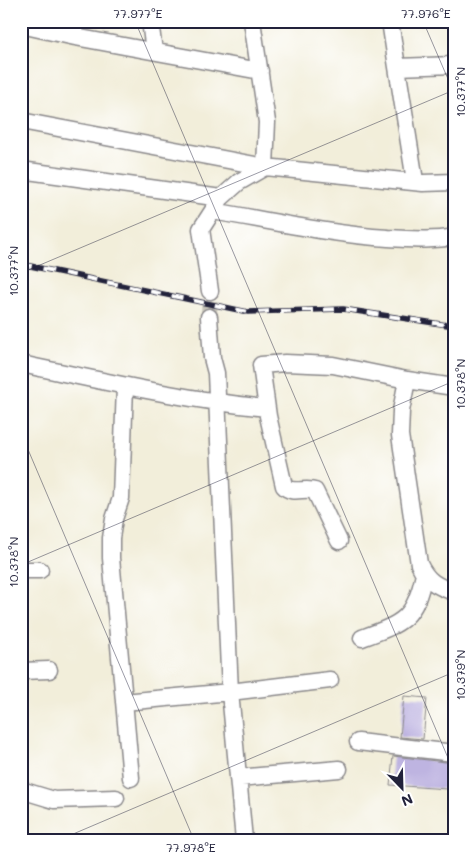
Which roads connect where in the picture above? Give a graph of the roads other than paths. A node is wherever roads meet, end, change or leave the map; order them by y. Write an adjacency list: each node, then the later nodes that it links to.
1 (150, 21): 6 (street)
2 (252, 21): 9 (street)
3 (390, 21): 8 (street)
4 (21, 25): 5 (street)
5 (74, 29): 6 (street)
6 (154, 51): 9 (street)
7 (454, 66): 8 (street)
8 (397, 67): 13 (street)
9 (260, 70): 11 (street)
10 (21, 121): 11 (street)
11 (265, 167): 13 (street); 15 (street)
12 (21, 170): 15 (street)
13 (415, 181): 14 (street)
14 (454, 182)
15 (217, 204): 16 (street); 17 (street)
16 (454, 237)
17 (210, 291)
18 (208, 317): 23 (street)
19 (21, 364): 21 (street)
20 (407, 380): 22 (street); 24 (street); 28 (street)
21 (125, 386): 23 (street); 35 (street)
22 (454, 387)
23 (217, 403): 24 (street); 34 (street)
24 (267, 408): 25 (street)
25 (339, 541)
26 (21, 570): 27 (street)
27 (40, 570)
28 (424, 574): 29 (street); 30 (street)
29 (454, 592)
30 (362, 638)
31 (49, 670): 32 (street)
32 (21, 671)
33 (330, 680): 34 (street)
34 (230, 692): 35 (street); 40 (street)
35 (124, 702): 39 (street)
36 (358, 742): 37 (street)
37 (454, 753)
38 (340, 769): 40 (street)
39 (131, 778)
40 (238, 778): 43 (street)
41 (21, 790): 42 (street)
42 (116, 798)
43 (244, 840)

